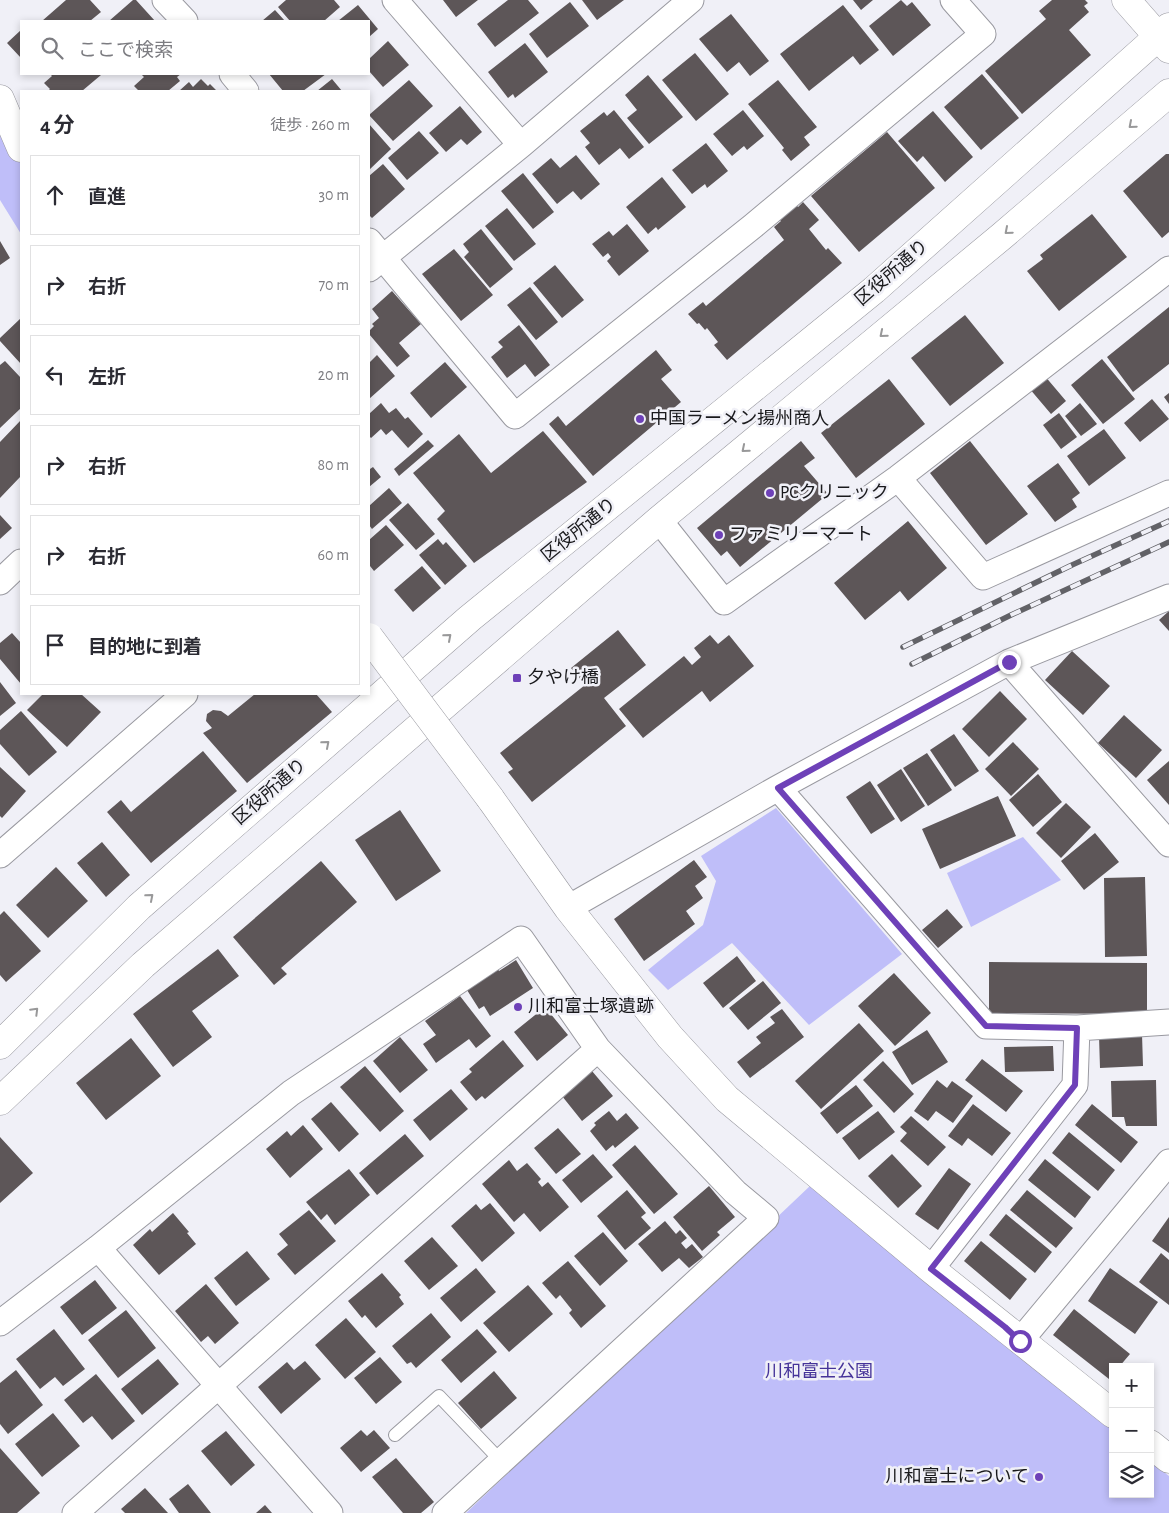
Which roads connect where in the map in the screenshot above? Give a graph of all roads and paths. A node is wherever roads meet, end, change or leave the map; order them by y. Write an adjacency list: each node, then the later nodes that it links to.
1 (165, 0): 6 (street)
2 (395, 0): 12 (street)
3 (953, 0): 14 (street)
4 (1126, 0): 7 (street)
5 (683, 2): 12 (street)
6 (184, 20)
7 (1165, 37): 31 (street, 区役所通り, one-way to 7)
8 (233, 75): 9 (street)
9 (245, 90)
10 (1169, 94): 18 (street, one-way to 18)
11 (0, 99): 13 (street)
12 (521, 145): 14 (street)
13 (20, 146)
14 (373, 256)
15 (1169, 269): 16 (street)
16 (898, 478): 17 (street); 18 (street)
17 (1169, 494)
18 (659, 520): 33 (street)
19 (20, 563): 20 (street)
20 (0, 582)
21 (1169, 597): 23 (street)
22 (370, 638): 28 (street, bridge)
23 (1009, 662): 25 (street); 26 (street)
24 (185, 695): 27 (street)
25 (778, 788): 28 (street); 30 (street)
26 (1169, 844)
27 (0, 855)
28 (568, 908): 36 (street)
29 (1169, 1022): 30 (street)
30 (1077, 1028): 36 (street)
31 (0, 1045)
32 (598, 1049): 35 (street); 39 (street); 44 (street)
33 (0, 1102)
34 (1169, 1162): 38 (street)
35 (98, 1248): 37 (street); 39 (street)
36 (931, 1269): 38 (street)
37 (0, 1323)
38 (1020, 1341): 40 (street)
39 (218, 1386): 45 (street); 46 (street)
40 (1109, 1411)
41 (395, 1435): 44 (lane)
42 (1154, 1447): 43 (street)
43 (1169, 1458)
44 (501, 1461): 47 (street)
45 (79, 1512)
46 (330, 1513)
47 (445, 1513)

